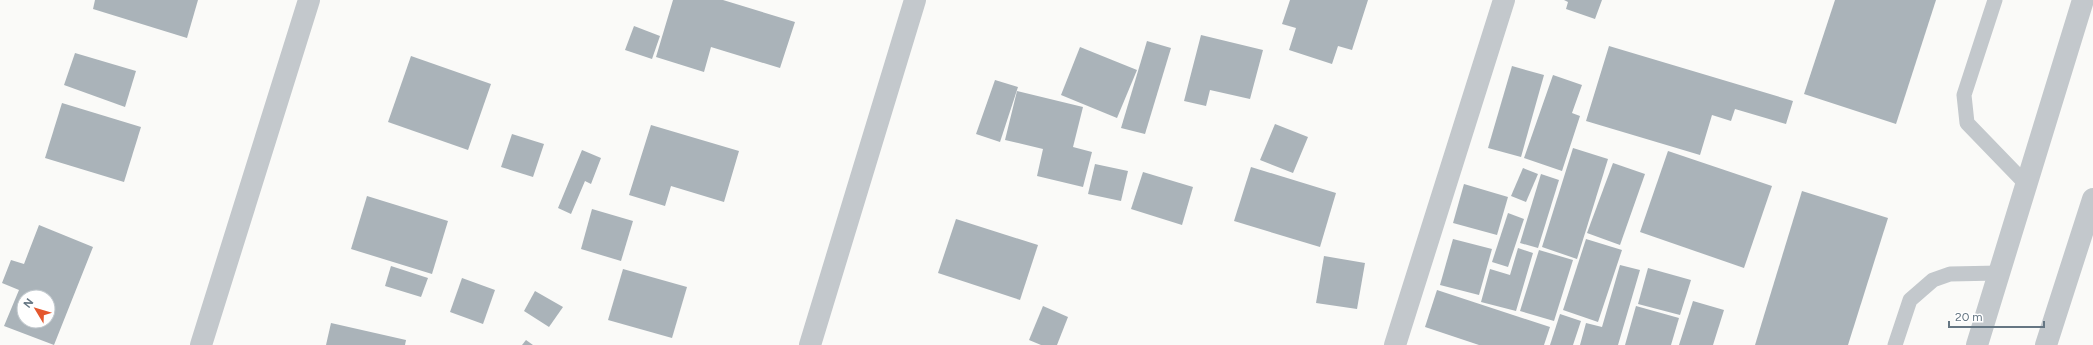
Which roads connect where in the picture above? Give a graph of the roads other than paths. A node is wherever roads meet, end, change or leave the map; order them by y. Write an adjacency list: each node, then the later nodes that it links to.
1 (309, 0): 9 (street)
2 (915, 0): 10 (street)
3 (1504, 0): 11 (street)
4 (1995, 0): 6 (lane)
5 (2083, 0): 6 (street)
6 (2026, 184): 8 (street)
7 (2093, 199): 14 (street)
8 (1999, 273): 12 (lane); 13 (street)
9 (201, 345)
10 (810, 345)
11 (1395, 345)
12 (1895, 345)
13 (1977, 345)
14 (2046, 345)

